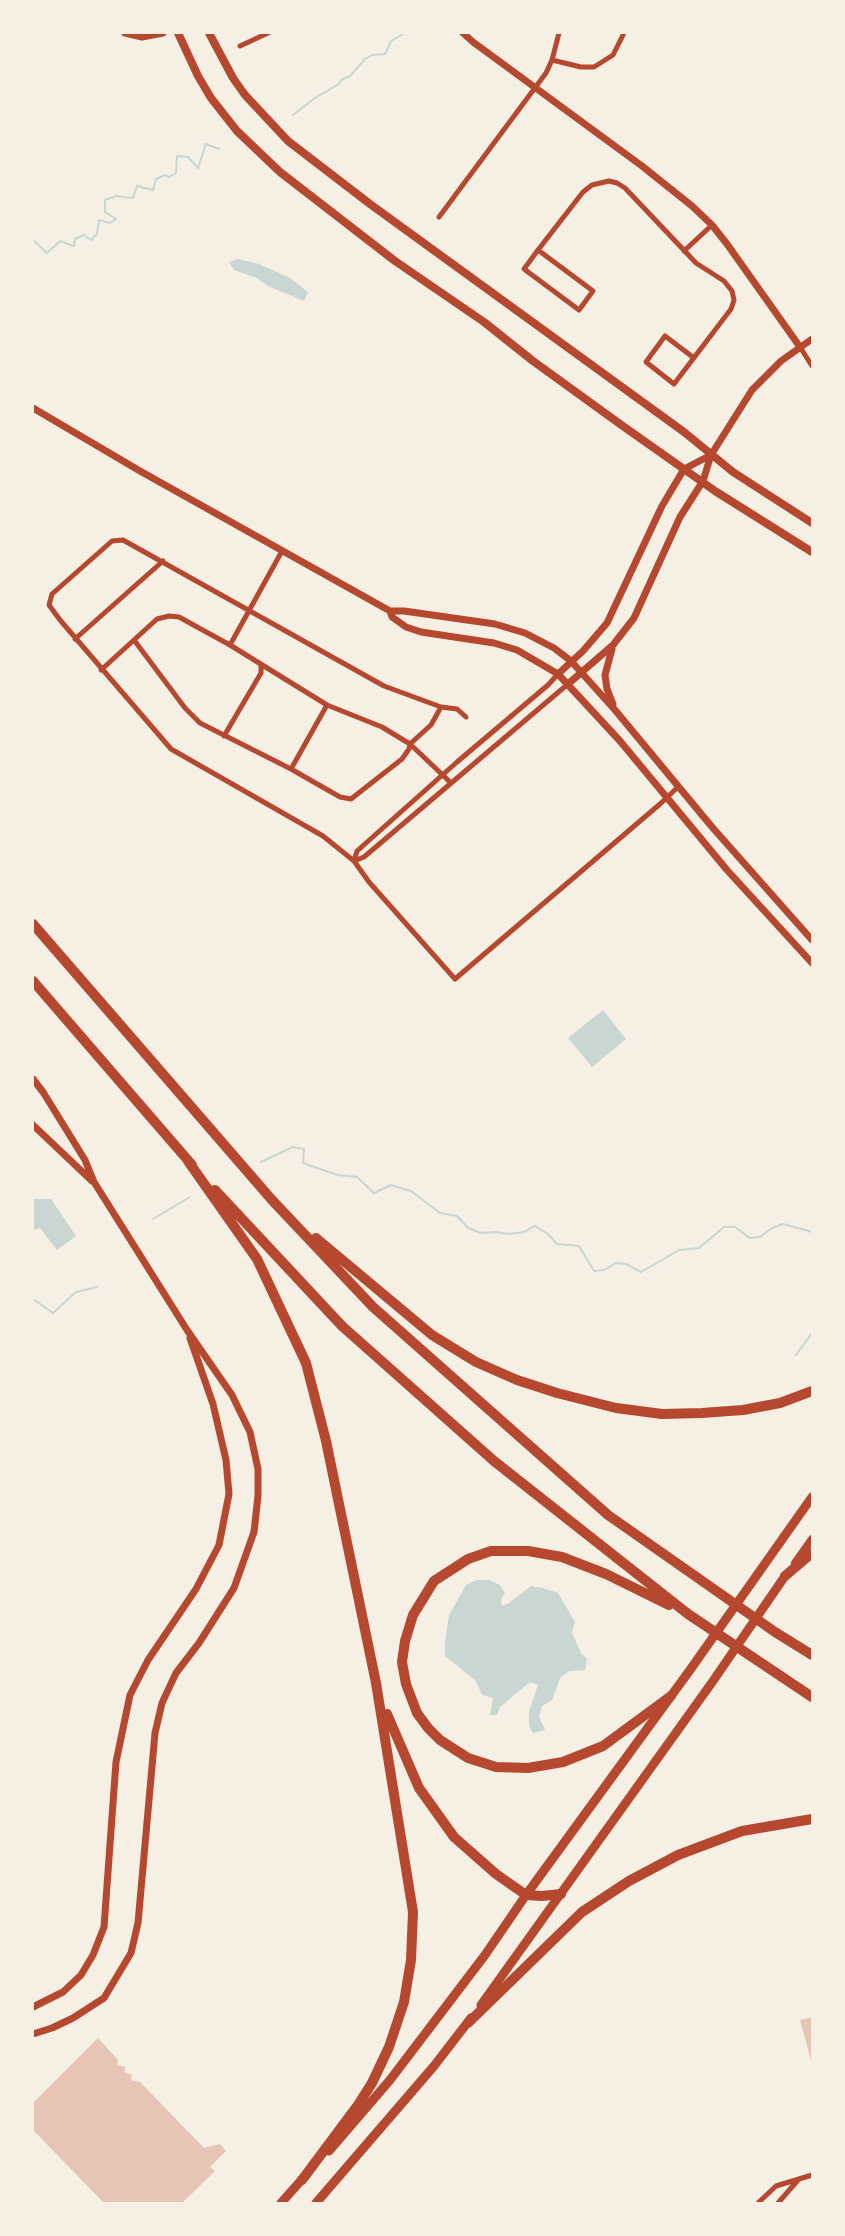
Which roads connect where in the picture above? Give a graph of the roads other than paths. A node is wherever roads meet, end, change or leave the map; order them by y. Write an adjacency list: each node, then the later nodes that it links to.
1 (125, 33): 2 (street)
2 (163, 33)
3 (177, 33): 22 (main road)
4 (209, 33): 21 (main road)
5 (268, 33): 9 (street)
6 (463, 33): 11 (street)
7 (558, 33): 10 (street)
8 (624, 33): 10 (street)
9 (240, 46)
10 (552, 60): 11 (street)
11 (535, 88): 12 (street); 13 (street)
12 (440, 217)
13 (712, 225): 15 (street); 17 (street)
14 (538, 250): 14 (street); 15 (street)
15 (684, 250): 18 (street)
16 (812, 339): 17 (street)
17 (800, 347): 19 (street); 21 (street)
18 (694, 358): 18 (street)
19 (812, 366)
20 (33, 408): 25 (street)
21 (711, 455): 22 (street); 23 (street); 24 (main road)
22 (684, 469): 23 (main road); 34 (street)
23 (703, 481): 26 (main road); 33 (street)
24 (812, 524)
25 (282, 551): 28 (street); 29 (street)
26 (812, 552)
27 (163, 561): 28 (street); 30 (street); 30 (street)
28 (249, 610): 32 (street); 41 (street)
29 (390, 611): 34 (street); 38 (street)
30 (75, 639): 36 (street)
31 (134, 640): 32 (street); 36 (street); 44 (street)
32 (230, 645): 35 (street)
33 (613, 645): 37 (street); 42 (street)
34 (571, 661): 37 (street); 38 (street)
35 (261, 666): 40 (street); 44 (street)
36 (101, 670): 51 (street)
37 (582, 673): 39 (street); 42 (street)
38 (558, 674): 39 (street); 47 (street)
39 (568, 684): 48 (street); 50 (street)
40 (327, 705): 45 (street); 46 (street)
41 (441, 707): 43 (street); 45 (street)
42 (615, 710): 49 (street)
43 (466, 717)
44 (224, 736): 46 (street)
45 (410, 744): 46 (street); 47 (street)
46 (291, 769)
47 (442, 776): 48 (street); 51 (street)
48 (450, 782): 51 (street)
49 (679, 786): 50 (street); 53 (street)
50 (668, 798): 51 (street); 54 (street)
51 (354, 861)
52 (33, 924): 60 (highway)
53 (812, 940)
54 (812, 963)
55 (33, 981): 58 (highway)
56 (33, 1079): 59 (street)
57 (33, 1125): 59 (street)
58 (188, 1161): 67 (highway); 69 (highway)
59 (94, 1182): 61 (street)
60 (272, 1200): 62 (highway); 68 (highway)
61 (187, 1330): 75 (street); 77 (street)
62 (812, 1391)
63 (812, 1497): 70 (highway)
64 (812, 1539): 66 (main road)
65 (812, 1553): 66 (highway)
66 (786, 1576): 73 (highway)
67 (688, 1614): 70 (highway); 71 (highway)
68 (812, 1653)
69 (376, 1683): 74 (highway); 80 (highway)
70 (671, 1696): 74 (highway)
71 (812, 1697)
72 (812, 1819): 76 (highway)
73 (561, 1894): 74 (highway); 76 (highway)
74 (525, 1895): 80 (highway)
75 (33, 2007)
76 (468, 2023): 82 (highway)
77 (33, 2034)
78 (812, 2175): 79 (street)
79 (800, 2178): 83 (street); 84 (street)
80 (302, 2180): 81 (highway)
81 (281, 2203)
82 (316, 2203)
83 (758, 2203)
84 (778, 2203)

